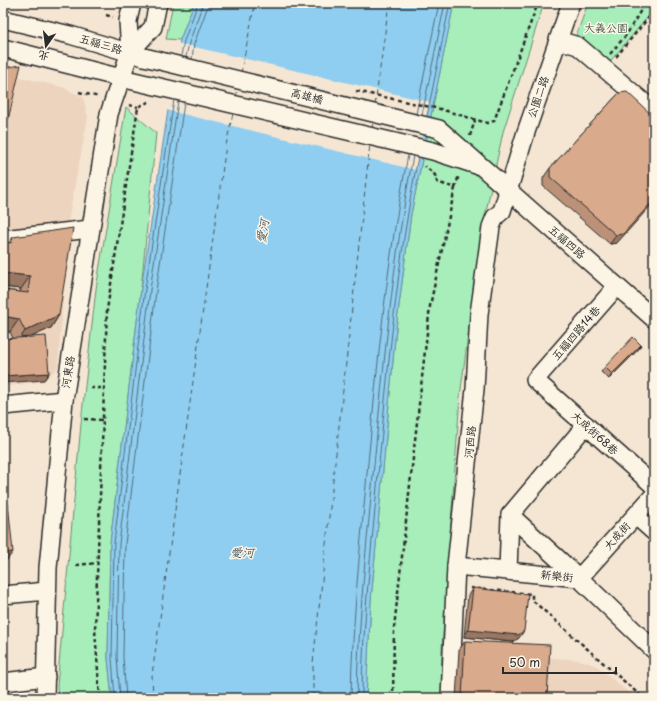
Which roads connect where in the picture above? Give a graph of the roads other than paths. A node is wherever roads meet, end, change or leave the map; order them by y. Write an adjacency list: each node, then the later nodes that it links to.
1 (132, 3): 7 (street)
2 (158, 3): 7 (street)
3 (571, 3): 5 (street, 公園二路)
4 (3, 19): 7 (street, 五福三路)
5 (558, 40): 10 (street); 13 (street, 公園二路)
6 (3, 48): 9 (street)
7 (130, 52): 8 (street, 五福三路); 9 (street, 河東路)
8 (175, 64): 11 (street, 高雄橋)
9 (121, 78): 12 (street, 五福四路); 14 (street, 河東路)
10 (654, 111)
11 (439, 129): 12 (street, 五福四路)
12 (479, 165): 13 (street, 五福四路)
13 (508, 191): 16 (street, 五福四路); 27 (street, 河西路)
14 (90, 229): 15 (street); 19 (street, 河東路)
15 (3, 239)
16 (617, 286): 17 (street, 五福四路); 18 (street, 五福四路14巷)
17 (654, 319)
18 (535, 380): 21 (street, 大成街68巷)
19 (64, 400): 20 (street); 30 (street, 河東路)
20 (3, 406)
21 (586, 425): 22 (street, 大成街68巷); 24 (street)
22 (654, 486)
23 (654, 494): 25 (street, 大成街)
24 (510, 515): 28 (street); 29 (street)
25 (636, 516): 26 (street); 29 (street, 大成街)
26 (654, 532)
27 (456, 566): 28 (street, 新樂街); 36 (street, 河西路)
28 (508, 571): 29 (street, 新樂街)
29 (579, 578): 32 (street, 新樂街)
30 (48, 591): 31 (street); 33 (street, 河東路)
31 (3, 595)
32 (654, 650)
33 (46, 677): 34 (street); 35 (street, 河東路)
34 (3, 682)
35 (45, 698)
36 (450, 698)

